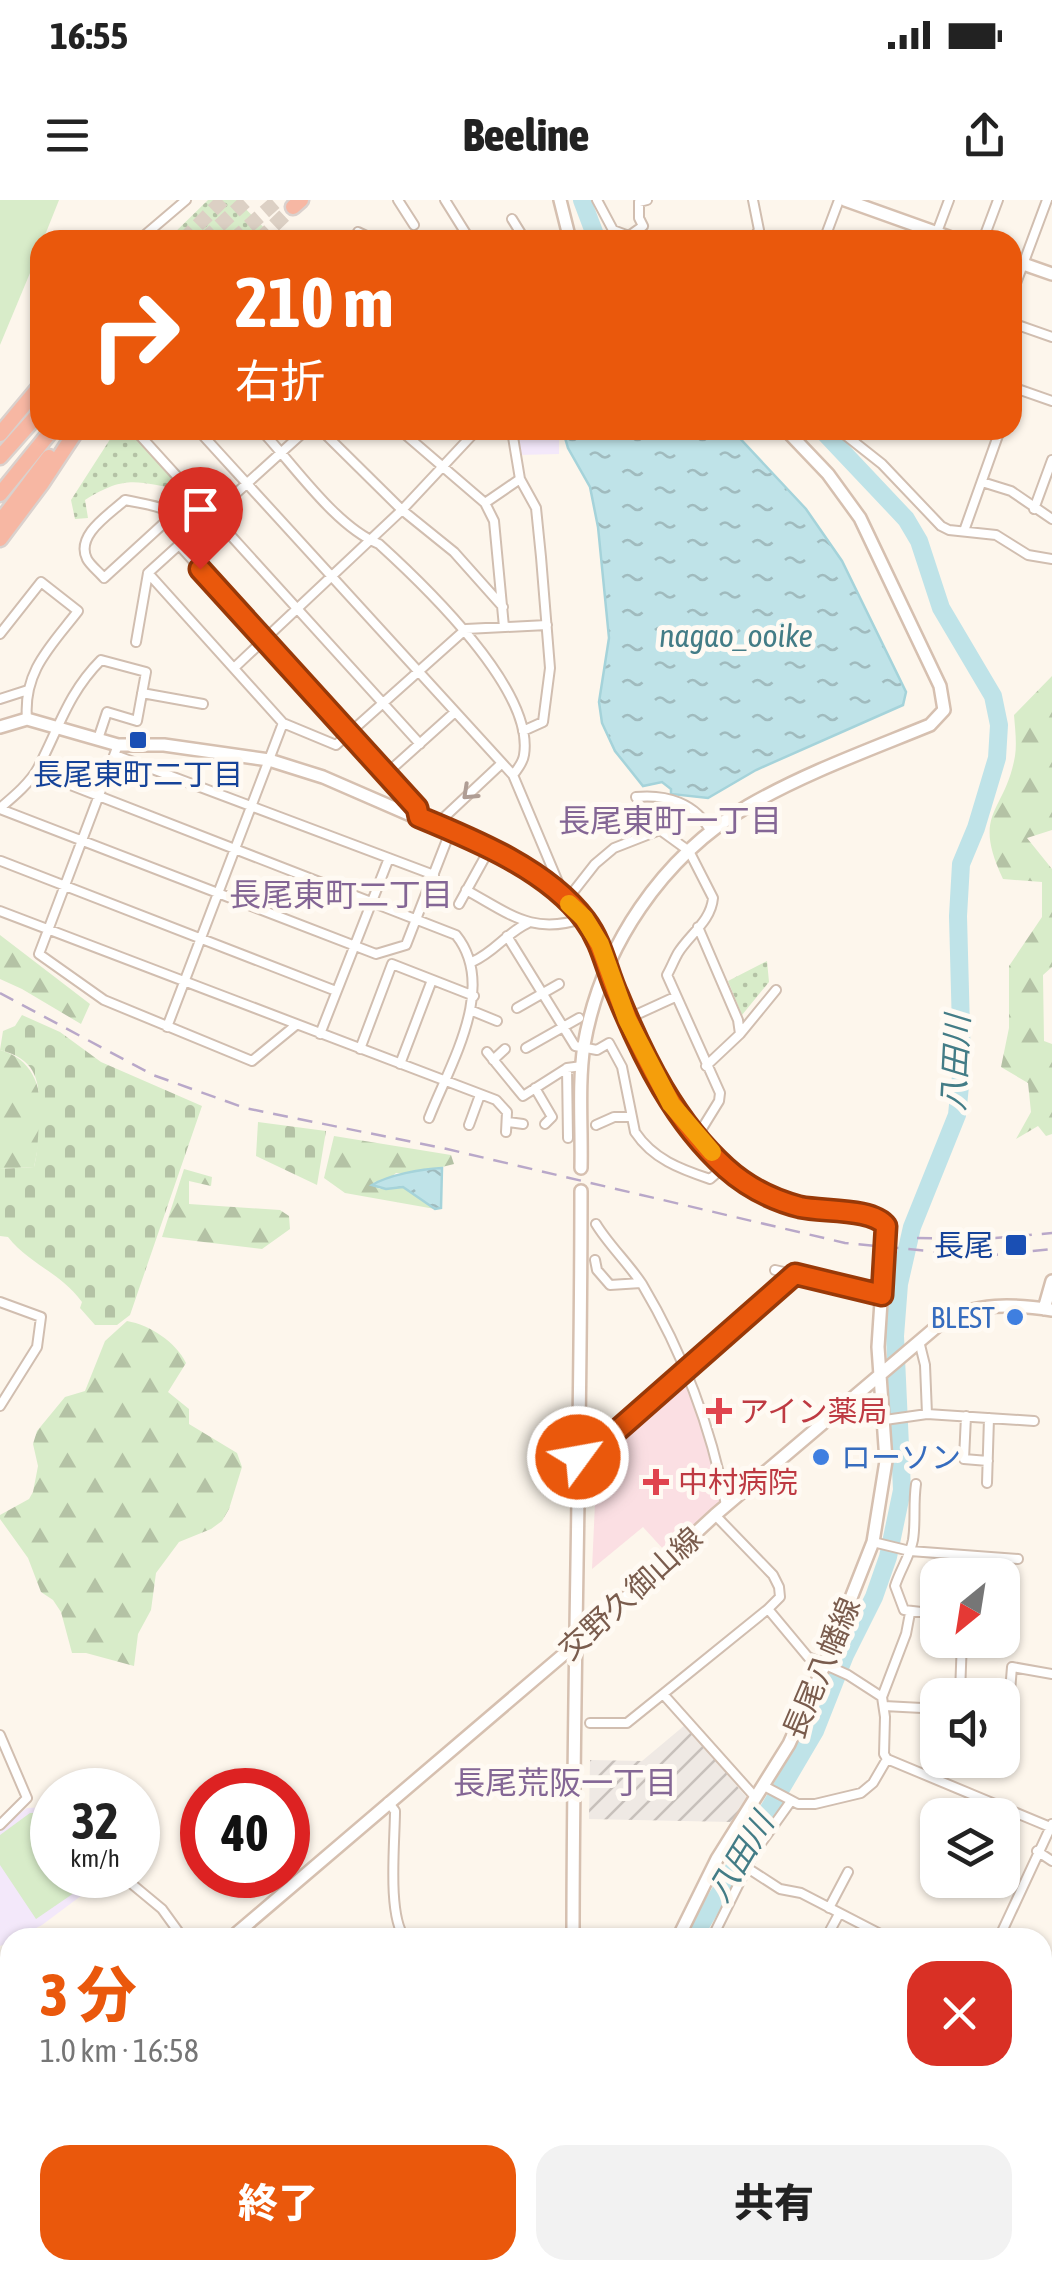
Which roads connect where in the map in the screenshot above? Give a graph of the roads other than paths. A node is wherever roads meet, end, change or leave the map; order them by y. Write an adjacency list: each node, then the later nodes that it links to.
1 (186, 200): 14 (street)
2 (398, 200): 12 (street)
3 (445, 200): 15 (street)
4 (560, 200): 17 (street)
5 (597, 200): 18 (street)
6 (753, 200): 20 (street)
7 (842, 200): 21 (street); 22 (street)
8 (949, 200): 23 (street)
9 (998, 200): 24 (street)
10 (641, 201): 19 (street)
11 (1048, 206): 25 (street)
12 (418, 212)
13 (512, 218): 16 (street)
14 (153, 230)
15 (464, 230)
16 (519, 230)
17 (568, 230)
18 (613, 230)
19 (639, 230)
20 (759, 230)
21 (828, 230)
22 (920, 230)
23 (937, 230)
24 (987, 230)
25 (1022, 255)
26 (1022, 263): 27 (street)
27 (1052, 274)
28 (1022, 326): 29 (street)
29 (1052, 337)
30 (1022, 392): 32 (street)
31 (30, 398): 34 (highway)
32 (1052, 400)
33 (30, 424): 50 (highway)
34 (0, 434)
35 (44, 440): 56 (highway)
36 (66, 440): 63 (highway)
37 (68, 440): 66 (highway)
38 (144, 440): 61 (street)
39 (207, 440): 55 (street)
40 (271, 440): 49 (street)
41 (295, 440): 49 (street)
42 (331, 440): 59 (street)
43 (411, 440): 52 (street)
44 (467, 440): 52 (street)
45 (513, 440): 53 (street)
46 (795, 440): 109 (street)
47 (851, 440): 64 (street)
48 (997, 440): 54 (street)
49 (282, 452): 55 (street); 67 (street)
50 (0, 458)
51 (1052, 460): 58 (street)
52 (441, 468): 57 (street); 59 (street)
53 (520, 479): 57 (street); 74 (street)
54 (982, 482): 58 (street); 64 (street)
55 (247, 483): 61 (street); 71 (street)
56 (0, 494)
57 (484, 503): 72 (street)
58 (1034, 509): 62 (street)
59 (402, 510): 67 (street); 72 (street)
60 (174, 514): 60 (street); 65 (street)
61 (213, 514): 65 (street); 73 (street)
62 (1052, 519)
63 (0, 522)
64 (964, 531): 69 (street)
65 (192, 534): 68 (street)
66 (0, 540)
67 (370, 540): 71 (street); 76 (street)
68 (179, 545): 70 (street); 78 (street)
69 (1052, 560)
70 (148, 573): 79 (street); 80 (street)
71 (332, 576): 73 (street); 81 (street)
72 (503, 607): 75 (street)
73 (298, 608): 78 (street); 85 (street)
74 (546, 625): 75 (street); 92 (street)
75 (504, 627): 76 (street)
76 (466, 629): 81 (street); 92 (street)
77 (0, 634): 82 (street)
78 (264, 639): 80 (street); 93 (street)
79 (136, 642)
80 (234, 668): 89 (street)
81 (418, 671): 85 (street); 87 (street)
82 (28, 690): 84 (street); 88 (street)
83 (142, 693): 86 (street); 90 (street); 94 (street)
84 (0, 699)
85 (383, 703): 93 (street); 95 (street)
86 (203, 704)
87 (455, 712): 95 (street); 98 (street)
88 (27, 719): 90 (street); 91 (street)
89 (283, 723): 93 (street); 97 (street)
90 (55, 726): 94 (street); 99 (street)
91 (0, 727)
92 (522, 731): 101 (street)
93 (349, 733): 100 (street)
94 (98, 738): 96 (street)
95 (420, 744): 100 (street)
96 (116, 750): 97 (street); 102 (street); 104 (street)
97 (269, 760): 104 (street); 106 (street)
98 (502, 763): 101 (street); 107 (street, one-way to 107)
99 (37, 772): 102 (street); 105 (street)
100 (386, 774): 106 (street)
101 (513, 776): 121 (street)
102 (99, 796): 110 (street); 112 (street)
103 (636, 797): 109 (street)
104 (251, 806): 112 (street); 114 (street)
105 (0, 808): 110 (street)
106 (419, 817): 107 (street)
107 (437, 824): 108 (street)
108 (451, 830): 111 (street); 116 (street)
109 (710, 832): 113 (street)
110 (82, 841): 117 (street); 119 (street)
111 (490, 848): 118 (street); 121 (street)
112 (234, 849): 119 (street); 120 (street)
113 (689, 850): 121 (street); 127 (street); 133 (street)
114 (388, 858): 116 (street); 120 (street)
115 (0, 861): 117 (street)
116 (434, 875): 125 (street)
117 (65, 886): 128 (street); 130 (street)
118 (466, 890): 122 (street); 126 (street)
119 (216, 894): 130 (street); 131 (street)
120 (370, 901): 125 (street); 131 (street)
121 (566, 901): 124 (street)
122 (460, 904)
123 (0, 911): 128 (street)
124 (584, 918): 126 (street); 133 (street)
125 (417, 919): 131 (street); 132 (street)
126 (528, 923): 129 (street)
127 (698, 927): 141 (street); 151 (street)
128 (48, 929): 135 (street); 148 (street)
129 (506, 936): 132 (street); 139 (street)
130 (200, 940): 135 (street); 138 (street)
131 (354, 945): 138 (street)
132 (472, 962): 140 (street)
133 (608, 965): 145 (street); 153 (street)
134 (432, 980): 140 (street); 154 (street); 156 (street)
135 (182, 983): 147 (street); 148 (street)
136 (560, 984): 139 (street)
137 (776, 990): 151 (street)
138 (336, 991): 150 (street)
139 (542, 994): 142 (street); 149 (street)
140 (474, 996): 143 (street)
141 (675, 997): 145 (street); 158 (street)
142 (517, 1008)
143 (470, 1010): 146 (street); 160 (street)
144 (579, 1018): 149 (street)
145 (627, 1019): 171 (street)
146 (497, 1021)
147 (297, 1024): 148 (street); 150 (street)
148 (167, 1027)
149 (563, 1027): 152 (street); 153 (street)
150 (320, 1034): 154 (street)
151 (740, 1034): 158 (street)
152 (526, 1048)
153 (584, 1048): 157 (street); 165 (street)
154 (360, 1049): 156 (street)
155 (505, 1049): 161 (street)
156 (400, 1064): 160 (street)
157 (582, 1066): 159 (street); 174 (street)
158 (706, 1066): 171 (street)
159 (568, 1068): 161 (street); 164 (street)
160 (444, 1081): 162 (street); 166 (street)
161 (535, 1088): 163 (street)
162 (480, 1094): 167 (street); 169 (street)
163 (548, 1110): 164 (street); 168 (street)
164 (568, 1110): 172 (street)
165 (632, 1117): 170 (street); 173 (street)
166 (429, 1118)
167 (523, 1124)
168 (545, 1124)
169 (469, 1125)
170 (596, 1125)
171 (698, 1135): 173 (street)
172 (568, 1138)
173 (724, 1166): 182 (street, 長尾八幡線)
174 (581, 1168)
175 (581, 1191): 195 (street)
176 (596, 1224): 181 (street)
177 (595, 1260): 181 (street)
178 (775, 1270): 179 (street)
179 (795, 1274): 182 (street); 186 (street)
180 (1052, 1281): 184 (street)
181 (641, 1283): 186 (street)
182 (882, 1295): 187 (street, 長尾八幡線)
183 (0, 1302): 188 (street)
184 (1048, 1309): 185 (street, 交野久御山線)
185 (916, 1343): 187 (street, 交野久御山線); 189 (street)
186 (688, 1370): 195 (street); 198 (street)
187 (884, 1370): 192 (street, 長尾八幡線); 198 (street, 交野久御山線)
188 (0, 1406)
189 (926, 1414): 190 (street); 192 (street)
190 (966, 1416): 191 (street); 194 (street)
191 (990, 1418): 193 (street); 194 (street)
192 (888, 1420): 200 (street, 長尾八幡線)
193 (1034, 1421)
194 (988, 1461): 196 (street)
195 (578, 1465): 206 (street)
196 (987, 1483)
197 (916, 1484): 201 (street)
198 (726, 1505): 199 (street, 交野久御山線)
199 (715, 1515): 203 (street); 206 (street, 交野久御山線)
200 (873, 1542): 201 (street); 207 (street, 長尾八幡線)
201 (910, 1551): 202 (street); 204 (street)
202 (1004, 1558)
203 (768, 1609): 207 (street); 210 (street)
204 (910, 1613): 205 (street); 211 (street)
205 (920, 1613)
206 (577, 1643): 220 (street, 交野久御山線); 234 (street)
207 (828, 1665): 211 (street); 216 (street, 長尾八幡線)
208 (1052, 1674): 209 (street)
209 (1012, 1678)
210 (663, 1694): 213 (street); 217 (street)
211 (883, 1701): 212 (street); 215 (street)
212 (920, 1708)
213 (590, 1723)
214 (0, 1735): 222 (street)
215 (888, 1759): 218 (street); 219 (street)
216 (768, 1788): 217 (street, 長尾八幡線); 219 (street)
217 (756, 1798): 235 (street, 長尾八幡線)
218 (978, 1798)
219 (789, 1800): 226 (street)
220 (388, 1802): 232 (street, 交野久御山線); 233 (street)
221 (1020, 1815): 223 (street)
222 (0, 1825)
223 (1051, 1826): 224 (street)
224 (1037, 1852): 225 (street); 239 (street)
225 (1052, 1861)
226 (746, 1868): 229 (street); 236 (street)
227 (848, 1872): 229 (street)
228 (150, 1898): 231 (street)
229 (829, 1908): 230 (street)
230 (839, 1914): 237 (street); 238 (street)
231 (176, 1928)
232 (243, 1928)
233 (399, 1928)
234 (573, 1928)
235 (683, 1928)
236 (717, 1928)
237 (831, 1928)
238 (868, 1928)
239 (1003, 1928)

